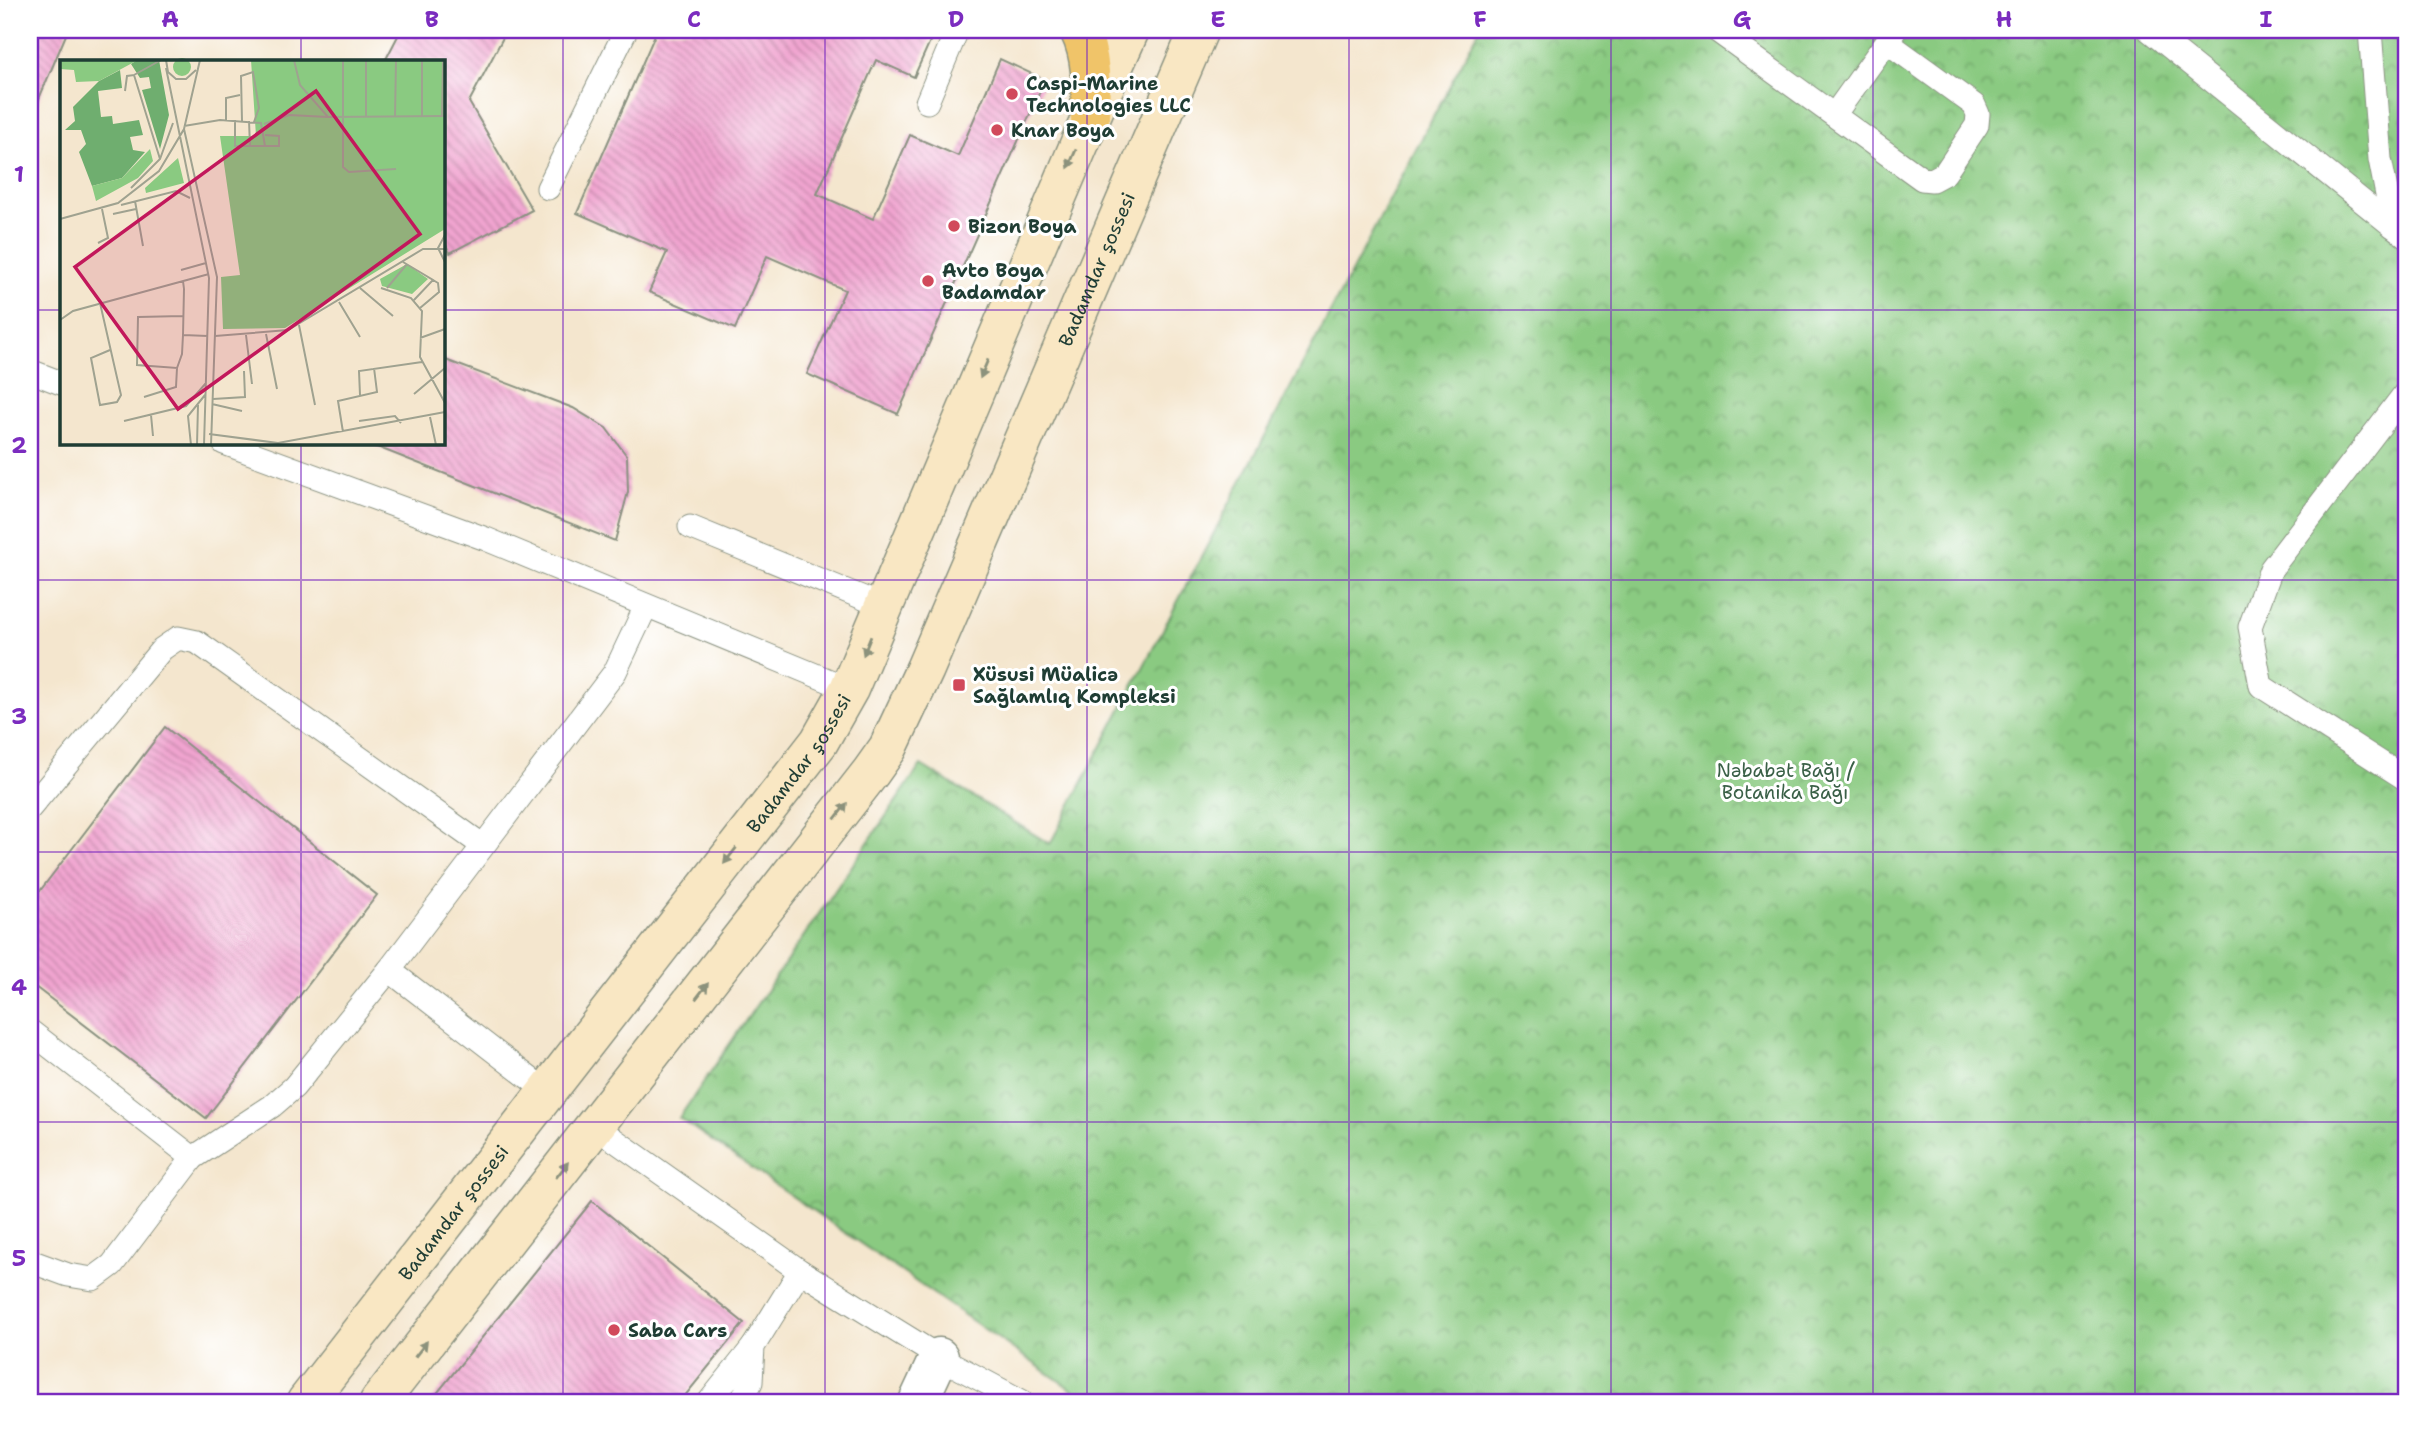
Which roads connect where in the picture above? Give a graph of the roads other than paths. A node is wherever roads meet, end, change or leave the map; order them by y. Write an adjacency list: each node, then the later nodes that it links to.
1 (626, 30): 13 (lane)
2 (957, 30): 10 (lane)
3 (1079, 30): 12 (main road)
4 (1130, 30): 12 (main road, Badamdar şossesi)
5 (1199, 30): 23 (main road, Badamdar şossesi)
6 (2150, 30): 14 (lane)
7 (2370, 30): 14 (lane)
8 (1730, 34): 11 (lane)
9 (1891, 36): 11 (lane); 11 (lane)
10 (927, 102)
11 (1834, 115)
12 (1090, 118): 21 (main road, Badamdar şossesi, one-way to 21)
13 (548, 188)
14 (2400, 231)
15 (30, 371): 16 (lane)
16 (60, 383)
17 (2406, 392): 24 (lane)
18 (227, 444): 20 (lane)
19 (690, 527): 21 (lane)
20 (646, 606): 22 (lane); 26 (lane)
21 (883, 606): 22 (main road, Badamdar şossesi, one-way to 22)
22 (849, 689): 23 (main road); 29 (main road, Badamdar şossesi, one-way to 29)
23 (906, 714): 30 (main road, Badamdar şossesi, one-way to 23)
24 (2406, 779)
25 (30, 808): 26 (lane)
26 (482, 845): 27 (lane)
27 (389, 970): 29 (lane); 31 (lane)
28 (30, 1031): 31 (lane)
29 (546, 1091): 30 (main road); 36 (main road, Badamdar şossesi)
30 (596, 1127): 33 (lane); 37 (main road, Badamdar şossesi, one-way to 30)
31 (193, 1158): 32 (lane)
32 (30, 1261)
33 (800, 1271): 34 (lane); 35 (lane)
34 (753, 1347): 38 (lane); 39 (lane)
35 (939, 1357): 40 (street); 41 (lane)
36 (302, 1399)
37 (379, 1402)
38 (709, 1402)
39 (741, 1402)
40 (918, 1402)
41 (1023, 1402)

